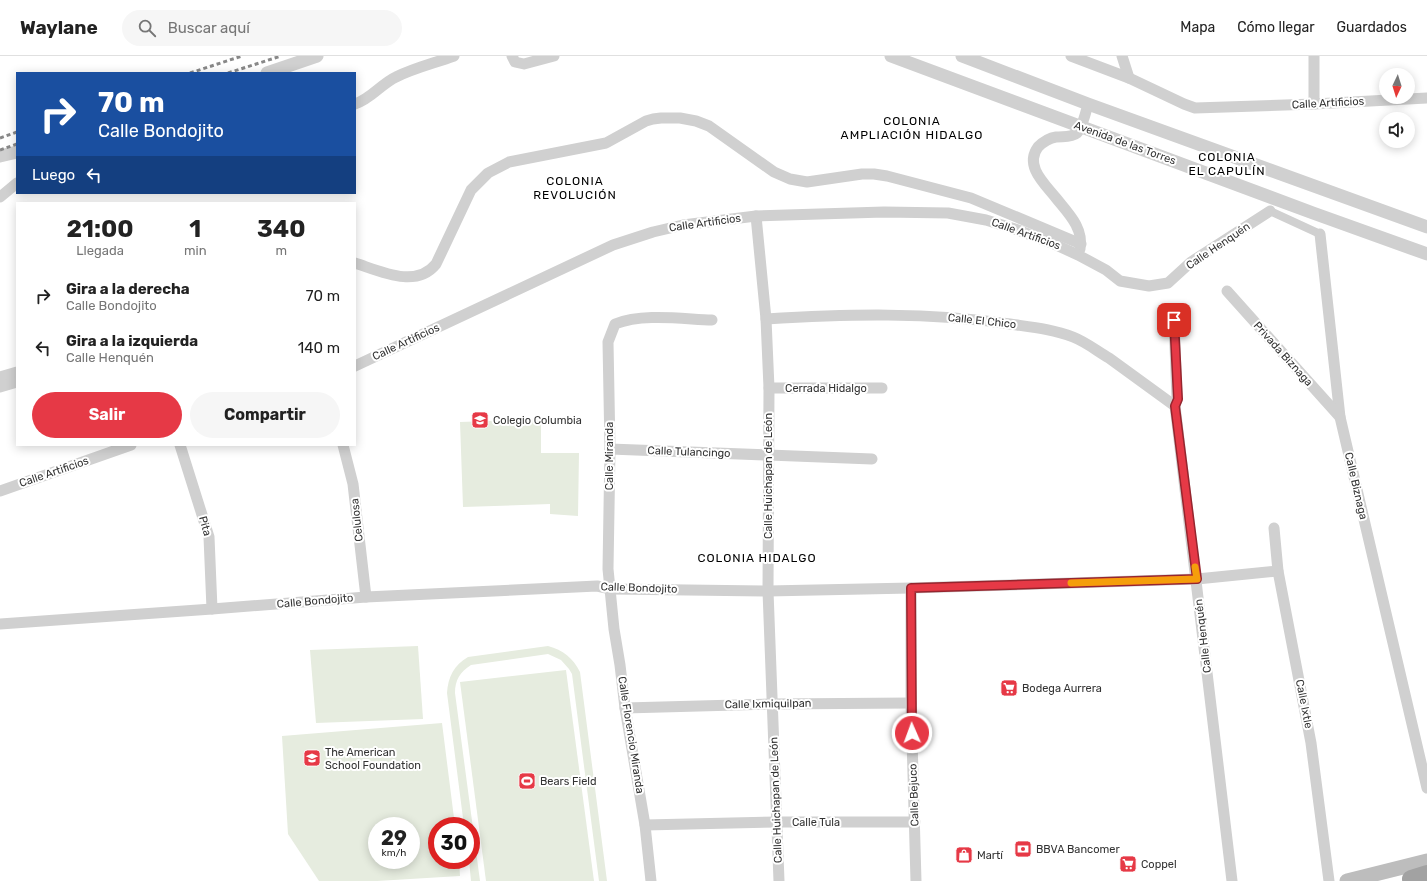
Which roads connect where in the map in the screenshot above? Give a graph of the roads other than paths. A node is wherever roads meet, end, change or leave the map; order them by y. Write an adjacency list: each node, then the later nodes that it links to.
1 (317, 56): 10 (street)
2 (454, 56): 13 (street)
3 (512, 56): 4 (street)
4 (554, 56)
5 (892, 56): 16 (street, Avenida de las Torres)
6 (962, 56): 14 (street)
7 (1071, 56): 11 (street, Calle Artificios)
8 (1122, 56): 11 (street)
9 (1314, 56): 15 (street)
10 (270, 72)
11 (1129, 78): 15 (street, Calle Artificios)
12 (1427, 98): 15 (street, Calle Artificios)
13 (356, 104)
14 (1088, 104): 16 (street); 23 (street)
15 (1314, 104)
16 (1080, 126): 25 (street); 26 (street, Avenida de las Torres)
17 (16, 152): 18 (street)
18 (0, 156)
19 (16, 184): 20 (street)
20 (0, 197)
21 (1270, 211): 24 (street, Calle Biznaga); 25 (street, Calle Henquén)
22 (756, 216): 25 (street, Calle Artificios); 29 (street, Calle Huichapan de León); 32 (street, Calle Artificios)
23 (1427, 227)
24 (1320, 234): 40 (street, Calle Biznaga)
25 (1079, 249): 27 (street)
26 (1427, 254)
27 (356, 263)
28 (1227, 291): 40 (street, Privada Biznaga)
29 (766, 319): 37 (street, Calle Huichapan de León); 39 (street, Calle El Chico)
30 (712, 320): 44 (street, Calle Miranda)
31 (1174, 320): 39 (street, Calle Henquén)
32 (356, 366)
33 (16, 372): 34 (street)
34 (0, 377)
35 (16, 382): 36 (street)
36 (0, 387)
37 (769, 388): 38 (street, Cerrada Hidalgo); 45 (street, Calle Huichapan de León)
38 (882, 388)
39 (1175, 406): 50 (street, Calle Henquén)
40 (1340, 417): 60 (street, Calle Biznaga)
41 (128, 446): 47 (street, Calle Artificios)
42 (180, 446): 55 (street, Pita)
43 (342, 446): 54 (street, Celulosa)
44 (610, 449): 45 (street, Calle Tulancingo); 52 (street, Calle Miranda)
45 (769, 455): 46 (street, Calle Tulancingo); 53 (street, Calle Huichapan de León)
46 (872, 459)
47 (0, 491)
48 (1274, 528): 49 (street, Calle Ixtle)
49 (1278, 571): 50 (street, Calle Bondojito); 69 (street, Calle Ixtle)
50 (1197, 579): 51 (street, Calle Bondojito); 68 (street, Calle Henquén)
51 (911, 588): 53 (street, Calle Bondojito); 57 (street, Calle Bejuco)
52 (611, 589): 53 (street, Calle Bondojito); 54 (street, Calle Bondojito); 59 (street, Calle Florencio Miranda)
53 (768, 591): 58 (street, Calle Huichapan de León)
54 (366, 597): 55 (street, Calle Bondojito)
55 (212, 610): 56 (street, Calle Bondojito)
56 (0, 624)
57 (911, 703): 58 (street, Calle Ixmiquilpan); 62 (street, Calle Bejuco)
58 (772, 704): 59 (street, Calle Ixmiquilpan); 61 (street, Calle Huichapan de León)
59 (625, 708): 63 (street, Calle Florencio Miranda)
60 (1427, 788)
61 (778, 822): 62 (street, Calle Tula); 63 (street, Calle Tula); 66 (street, Calle Huichapan de León)
62 (915, 822): 67 (street, Calle Bejuco)
63 (645, 825): 65 (street, Calle Florencio Miranda)
64 (1427, 861): 70 (main road)
65 (651, 881)
66 (779, 881)
67 (916, 881)
68 (1232, 881)
69 (1329, 881)
70 (1347, 881)

